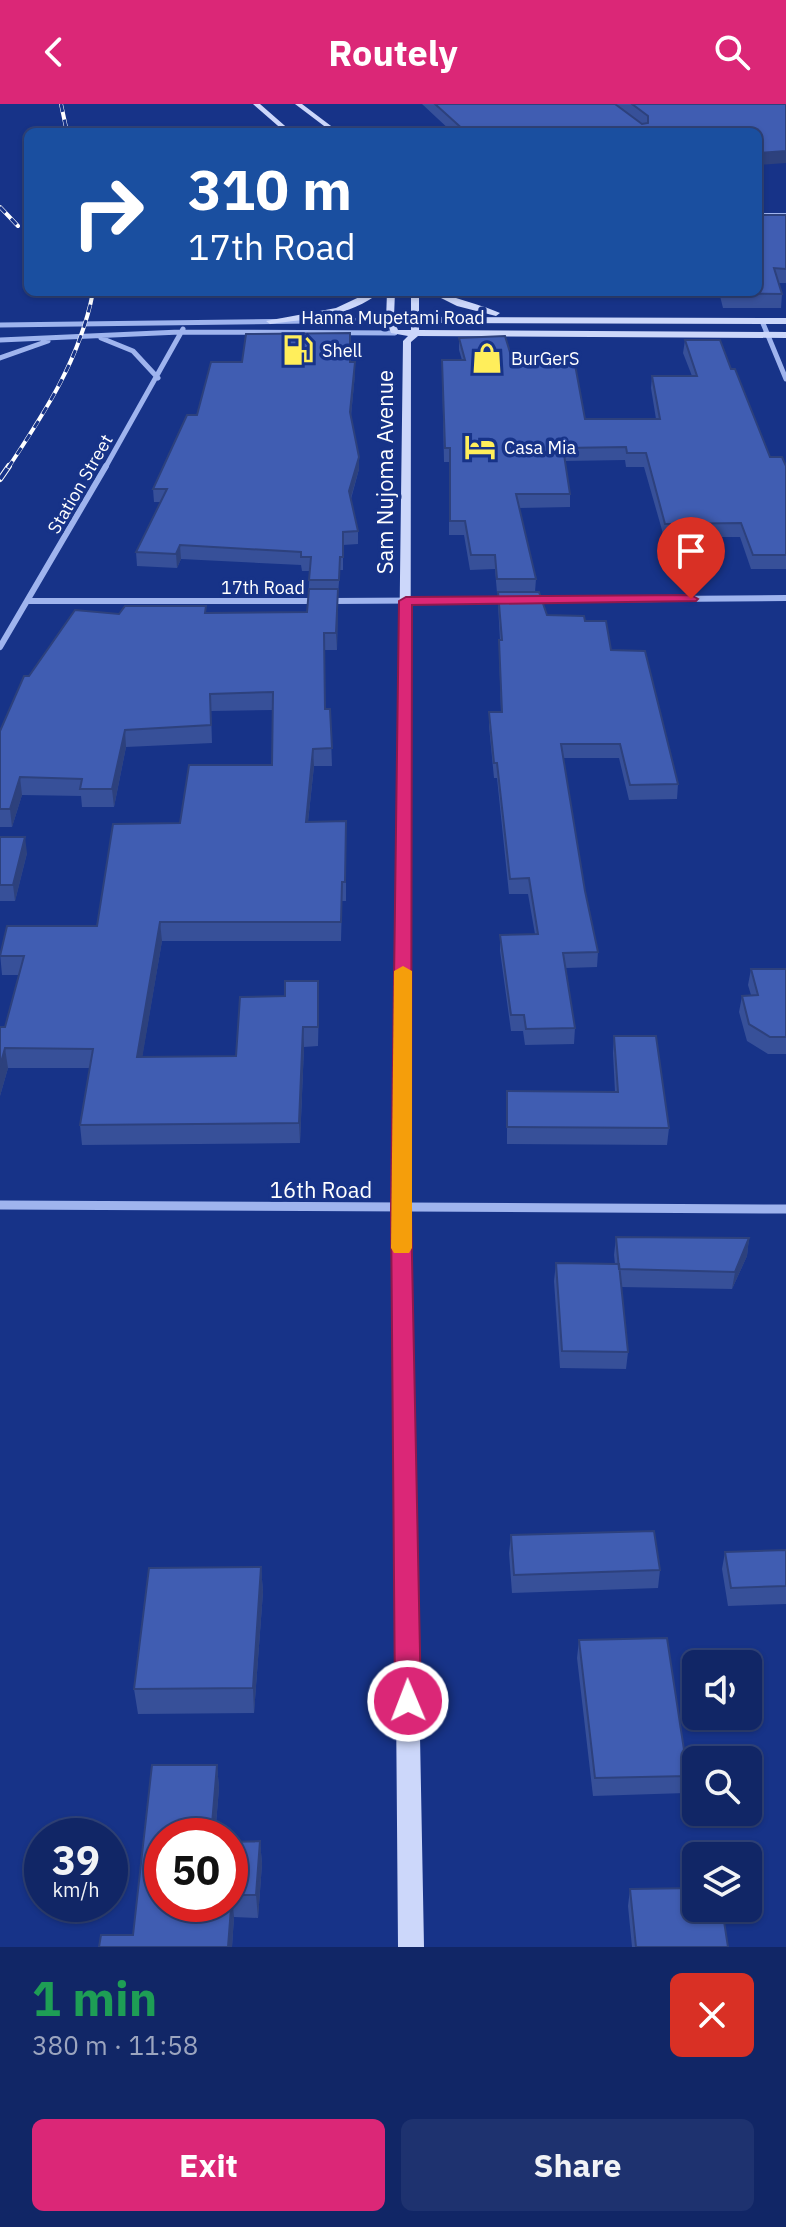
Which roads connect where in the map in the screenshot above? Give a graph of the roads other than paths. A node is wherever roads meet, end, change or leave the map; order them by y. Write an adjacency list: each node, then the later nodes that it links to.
1 (256, 104): 3 (main road)
2 (298, 104): 4 (main road)
3 (284, 128)
4 (331, 128)
5 (762, 215): 6 (street)
6 (786, 215)
7 (371, 296): 15 (main road)
8 (391, 296): 11 (main road, Sam Nujoma Avenue)
9 (415, 296): 12 (main road, Sam Nujoma Avenue)
10 (442, 296): 13 (main road)
11 (390, 320): 12 (main road, Hanna Mupetami Road); 15 (street, Hanna Mupetami Road); 24 (main road, Sam Nujoma Avenue)
12 (415, 320): 13 (main road, Hanna Mupetami Road); 24 (main road, Sam Nujoma Avenue)
13 (527, 320): 16 (main road, Hanna Mupetami Road)
14 (187, 321): 15 (street, Hanna Mupetami Road); 19 (street, Hanna Mupetami Road); 20 (street, Station Street)
15 (270, 321)
16 (762, 321): 17 (main road, Hanna Mupetami Road); 21 (street)
17 (786, 321)
18 (0, 325): 19 (street, Hanna Mupetami Road)
19 (13, 325): 26 (street)
20 (180, 332): 23 (street, Hanna Mupetami Road); 24 (street, Hanna Mupetami Road); 29 (street, Station Street)
21 (766, 335): 22 (main road, Hanna Mupetami Road); 24 (main road, Hanna Mupetami Road); 30 (street)
22 (786, 335)
23 (95, 336): 25 (street, Hanna Mupetami Road); 29 (street)
24 (406, 336): 33 (main road, Sam Nujoma Avenue)
25 (60, 337): 26 (street, Hanna Mupetami Road); 28 (street)
26 (4, 340): 27 (street)
27 (0, 349)
28 (0, 358)
29 (158, 378): 32 (street, Station Street)
30 (786, 379)
31 (786, 598): 33 (street, 17th Road)
32 (28, 601): 33 (street, 17th Road); 34 (street, Station Street)
33 (406, 601): 36 (main road, Sam Nujoma Avenue)
34 (0, 647)
35 (0, 1205): 36 (street, 16th Road)
36 (401, 1208): 37 (street, 16th Road); 38 (main road, Sam Nujoma Avenue)
37 (786, 1209)
38 (411, 1947)

